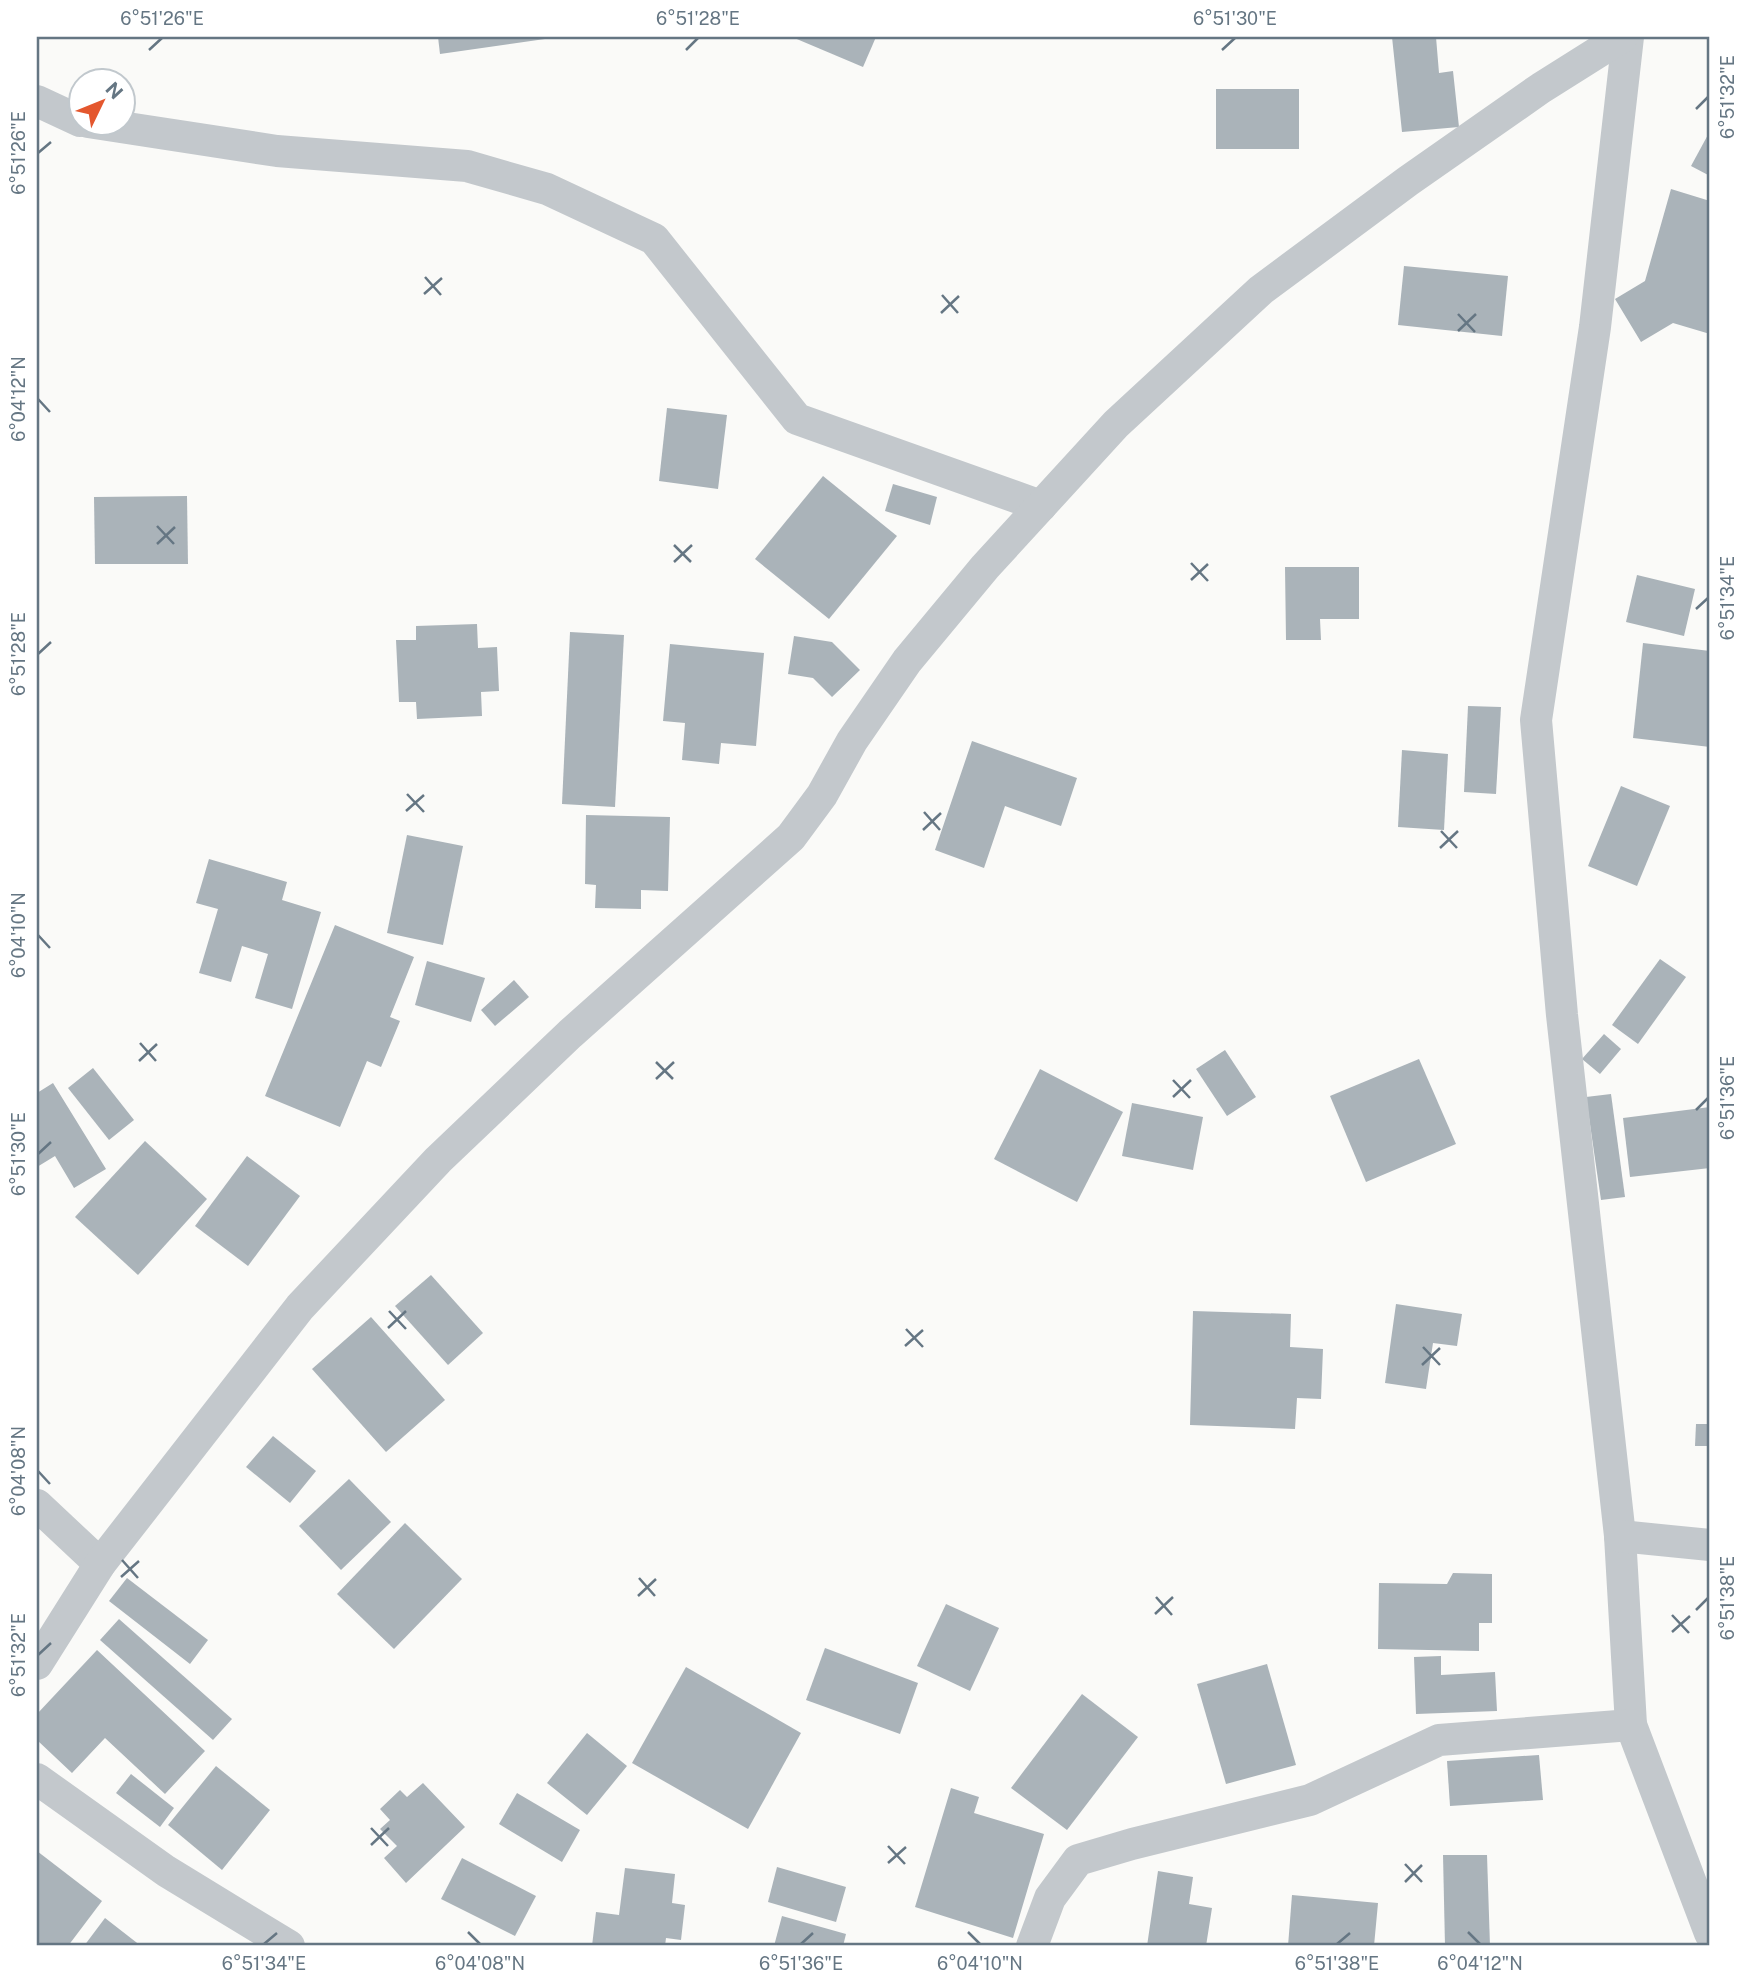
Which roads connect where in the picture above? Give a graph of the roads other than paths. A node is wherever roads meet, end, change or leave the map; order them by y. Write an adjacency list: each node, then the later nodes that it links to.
1 (1622, 37): 6 (street)
2 (1628, 37): 8 (street)
3 (37, 101): 4 (street)
4 (66, 114)
5 (136, 129): 6 (street)
6 (1041, 506): 10 (street)
7 (37, 1505): 10 (street)
8 (1619, 1536): 9 (street); 12 (street)
9 (1710, 1545)
10 (100, 1564): 11 (street)
11 (37, 1664)
12 (1631, 1725): 14 (street); 16 (street)
13 (37, 1779): 15 (street)
14 (1710, 1933)
15 (289, 1946)
16 (1032, 1946)

